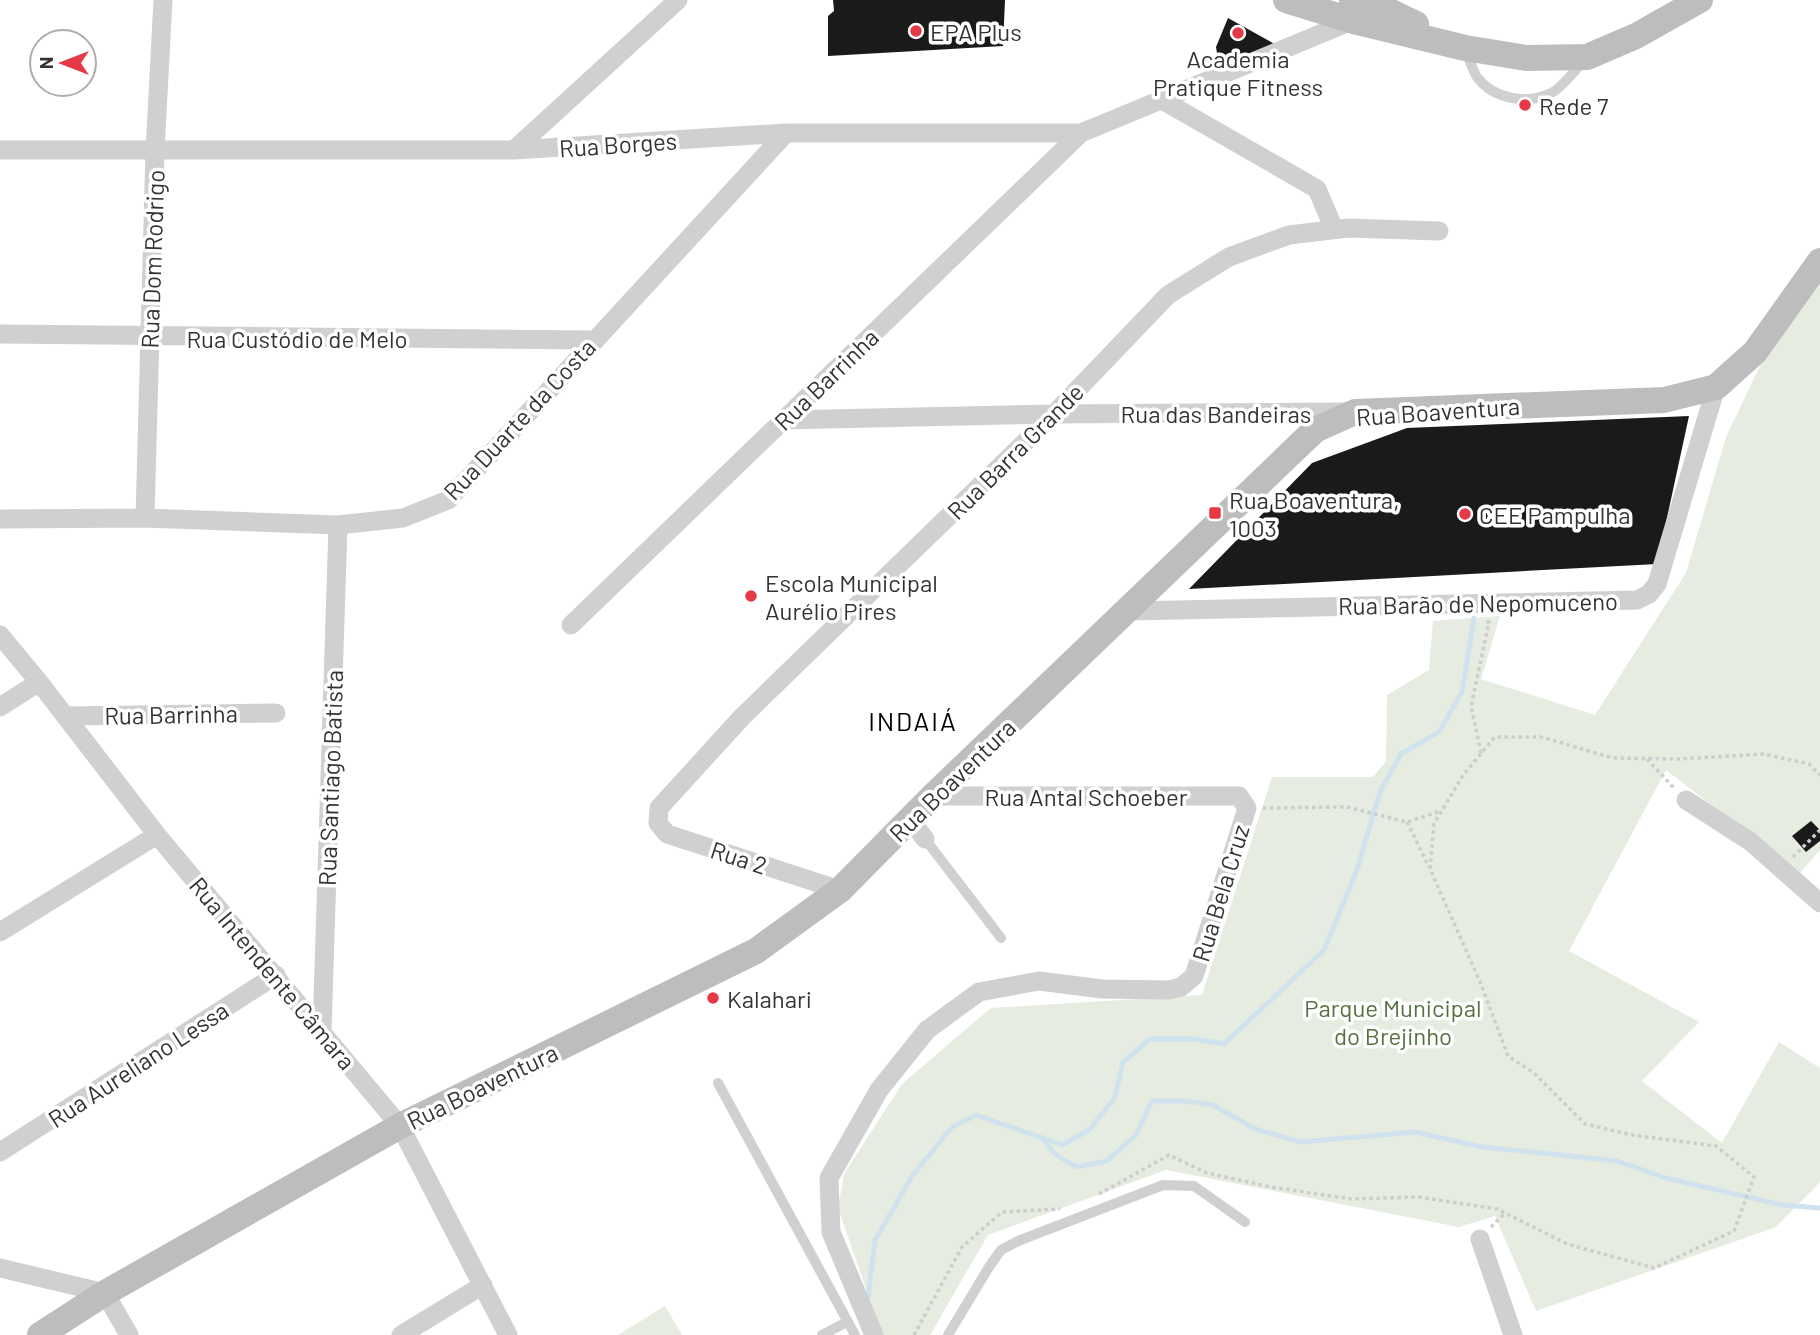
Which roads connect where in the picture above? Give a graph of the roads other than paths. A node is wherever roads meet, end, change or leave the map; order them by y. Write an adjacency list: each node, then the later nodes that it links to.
1 (163, 0): 13 (street, Rua Dom Rodrigo)
2 (678, 0): 12 (street)
3 (1286, 0): 5 (street)
4 (1700, 0): 7 (street)
5 (1353, 10): 6 (street); 6 (street); 8 (street)
6 (1465, 48): 7 (street); 7 (lane)
7 (1587, 57)
8 (1162, 100): 10 (street); 14 (street)
9 (786, 133): 10 (street, Rua Borges); 12 (street, Rua Borges); 19 (street, Rua Duarte da Costa)
10 (1081, 133): 23 (street, Rua Barrinha)
11 (0, 150): 13 (street, Rua Borges)
12 (514, 150): 13 (street, Rua Borges)
13 (155, 151): 18 (street, Rua Dom Rodrigo)
14 (1335, 229): 15 (street, Rua Barra Grande); 22 (street, Rua Barra Grande)
15 (1439, 231)
16 (1820, 261): 20 (street, Rua Boaventura)
17 (0, 334): 18 (street, Rua Custódio de Melo)
18 (150, 337): 19 (street, Rua Custódio de Melo); 24 (street, Rua Dom Rodrigo)
19 (593, 340): 26 (street, Rua Duarte da Costa)
20 (1716, 387): 21 (street, Rua Boaventura); 27 (street, Rua Barão de Nepomuceno)
21 (1355, 412): 22 (street, Rua das Bandeiras); 27 (street, Rua Boaventura)
22 (1054, 414): 23 (street, Rua das Bandeiras); 37 (street, Rua Barra Grande)
23 (783, 420): 28 (street, Rua Barrinha)
24 (145, 518): 25 (street, Rua Duarte da Costa); 26 (street, Rua Duarte da Costa)
25 (0, 519)
26 (338, 525): 45 (street, Rua Santiago Batista)
27 (1129, 611): 34 (street, Rua Boaventura)
28 (571, 625)
29 (0, 635): 30 (street, Rua Intendente Câmara)
30 (40, 682): 31 (street); 33 (street, Rua Intendente Câmara)
31 (0, 707)
32 (276, 713): 33 (street, Rua Barrinha)
33 (65, 716): 39 (street, Rua Intendente Câmara)
34 (933, 796): 36 (street, Rua Antal Schoeber); 38 (street, Rua Boaventura)
35 (1686, 800): 41 (street)
36 (1243, 802): 61 (street, Rua Bela Cruz)
37 (659, 808): 40 (street, Rua 2)
38 (918, 829): 40 (street, Rua Boaventura); 43 (lane)
39 (157, 835): 42 (street); 44 (street, Rua Intendente Câmara)
40 (840, 890): 47 (street, Rua Boaventura)
41 (1820, 903)
42 (0, 932)
43 (1001, 938)
44 (276, 975): 45 (street, Rua Intendente Câmara); 48 (street, Rua Aureliano Lessa)
45 (322, 1031): 47 (street, Rua Intendente Câmara)
46 (718, 1083): 54 (lane)
47 (400, 1126): 52 (street, Rua Intendente Câmara); 53 (street, Rua Boaventura)
48 (0, 1152)
49 (1245, 1222): 62 (lane)
50 (1480, 1239): 63 (street)
51 (0, 1268): 53 (street)
52 (483, 1285): 57 (street); 58 (street, Rua Intendente Câmara)
53 (105, 1293): 55 (street, Rua Boaventura); 56 (street)
54 (846, 1322): 59 (lane); 60 (lane)
55 (40, 1335)
56 (129, 1335)
57 (401, 1335)
58 (509, 1335)
59 (822, 1335)
60 (855, 1335)
61 (874, 1335)
62 (948, 1335)
63 (1511, 1335)

